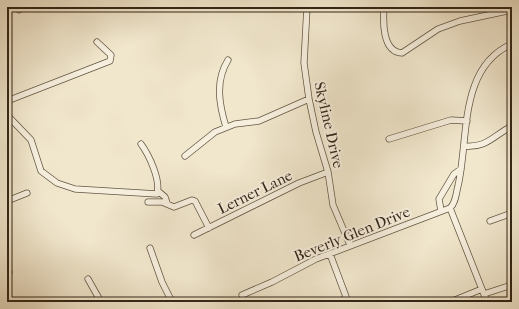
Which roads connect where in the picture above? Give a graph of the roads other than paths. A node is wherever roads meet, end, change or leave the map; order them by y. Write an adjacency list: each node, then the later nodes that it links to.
1 (307, 7): 7 (street, Skyline Drive)
2 (384, 7): 3 (street)
3 (511, 9)
4 (97, 42): 8 (street)
5 (512, 44): 10 (street)
6 (228, 60): 12 (street)
7 (309, 99): 12 (street); 18 (street, Skyline Drive)
8 (7, 101)
9 (7, 115): 19 (street)
10 (467, 121): 13 (street); 15 (street)
11 (512, 126): 15 (street)
12 (226, 127): 16 (street)
13 (389, 139)
14 (141, 144): 19 (street)
15 (464, 146): 17 (street)
16 (185, 156)
17 (461, 169): 24 (street); 25 (street)
18 (328, 172): 28 (street, Lerner Lane); 30 (street, Skyline Drive)
19 (158, 191): 23 (street)
20 (27, 194): 21 (street)
21 (7, 201)
22 (148, 202): 23 (street)
23 (167, 203): 28 (street)
24 (450, 208): 25 (street, Beverly Glen Drive); 35 (street)
25 (441, 211): 30 (street, Beverly Glen Drive)
26 (512, 213): 27 (street)
27 (490, 221)
28 (209, 228): 29 (street, Lerner Lane)
29 (194, 235)
30 (350, 245): 32 (street, Beverly Glen Drive)
31 (150, 248): 39 (street)
32 (330, 254): 36 (street, Beverly Glen Drive); 37 (street)
33 (88, 279): 38 (street)
34 (512, 285): 35 (street)
35 (483, 291): 41 (street); 42 (street)
36 (242, 295)
37 (347, 300): 40 (street)
38 (101, 302)
39 (172, 302)
40 (339, 302)
41 (450, 302)
42 (487, 302)

